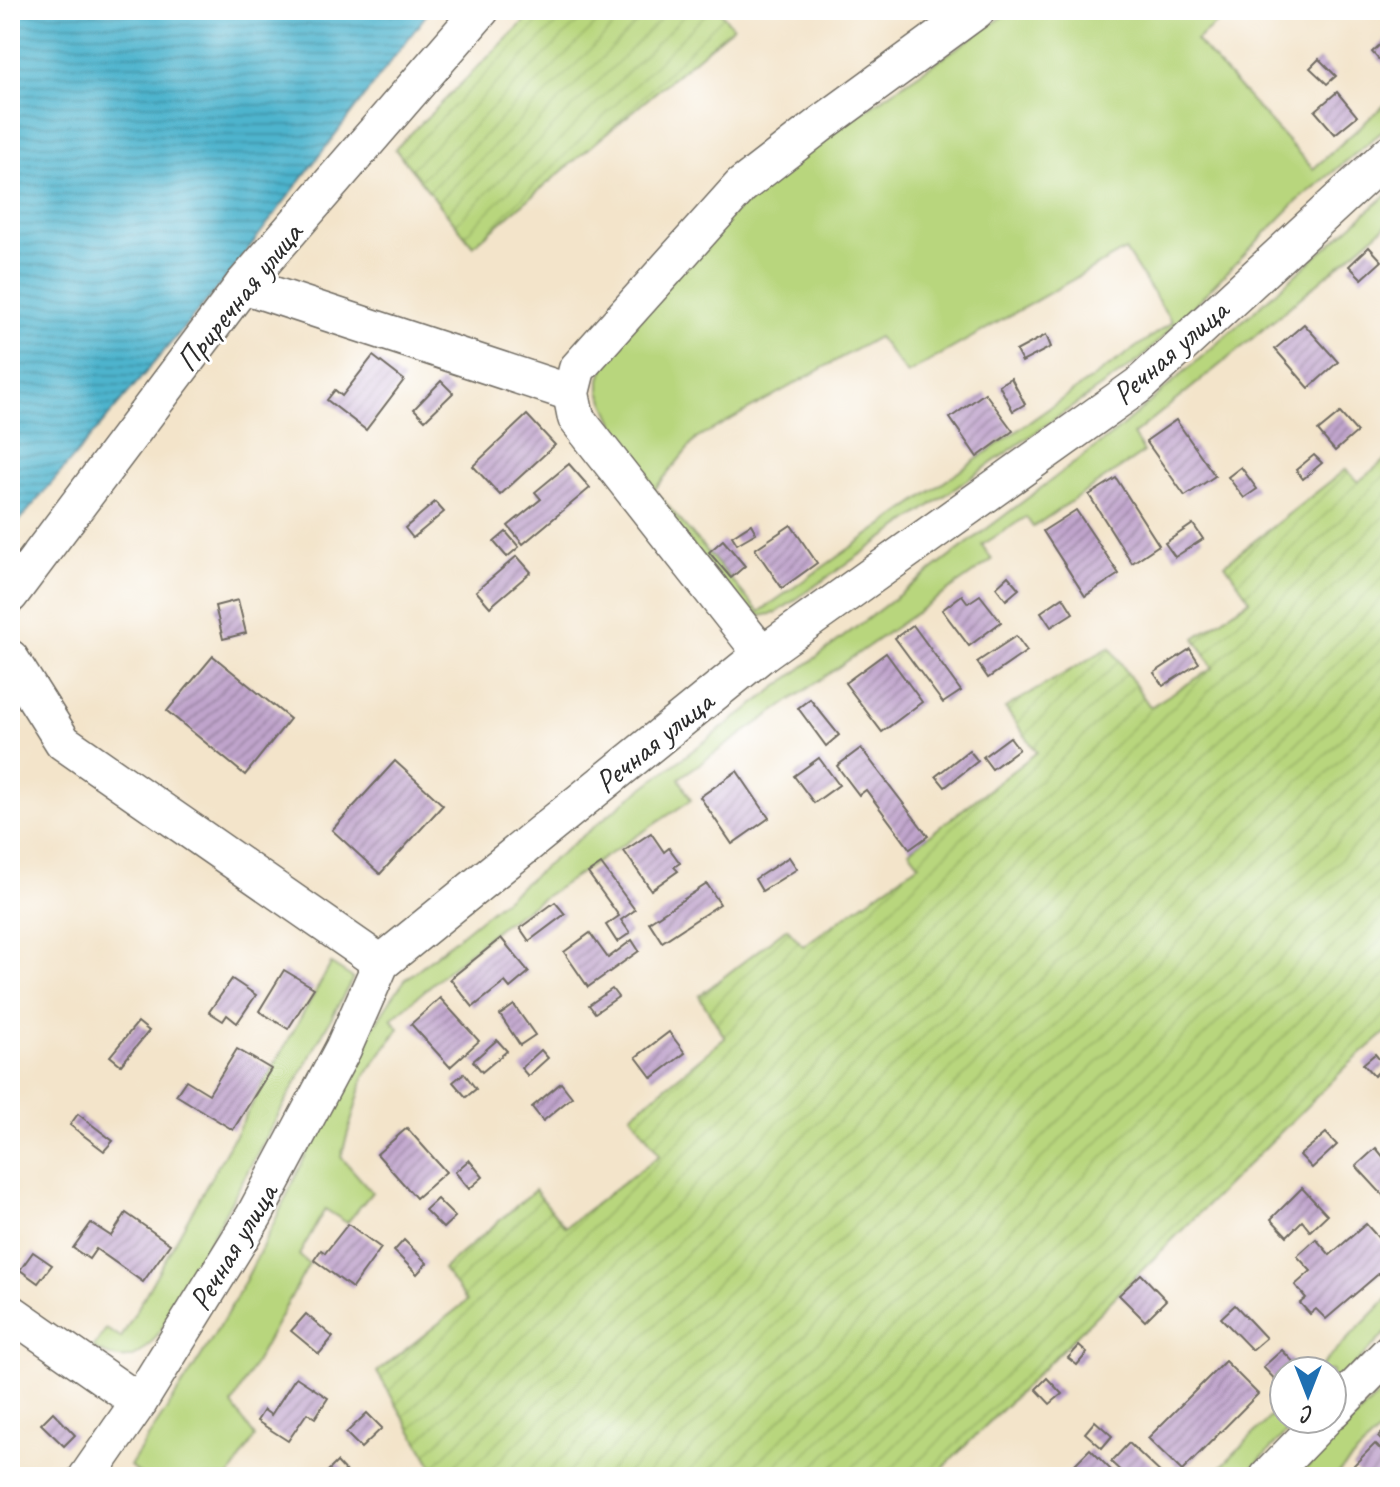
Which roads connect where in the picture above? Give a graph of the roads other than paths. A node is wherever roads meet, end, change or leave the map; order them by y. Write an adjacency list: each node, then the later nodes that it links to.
1 (481, 10): 4 (street, Приречная улица)
2 (977, 10): 5 (street)
3 (1390, 153): 7 (street, Речная улица)
4 (243, 285): 5 (street); 6 (street, Приречная улица)
5 (571, 393): 7 (street)
6 (10, 595)
7 (762, 654): 9 (street, Речная улица)
8 (10, 658): 9 (street)
9 (381, 963): 13 (street, Речная улица)
10 (10, 1312): 13 (street)
11 (1390, 1352): 12 (street)
12 (1348, 1395)
13 (139, 1402): 15 (street, Речная улица)
14 (1309, 1435): 16 (street)
15 (93, 1475)
16 (1268, 1477)

